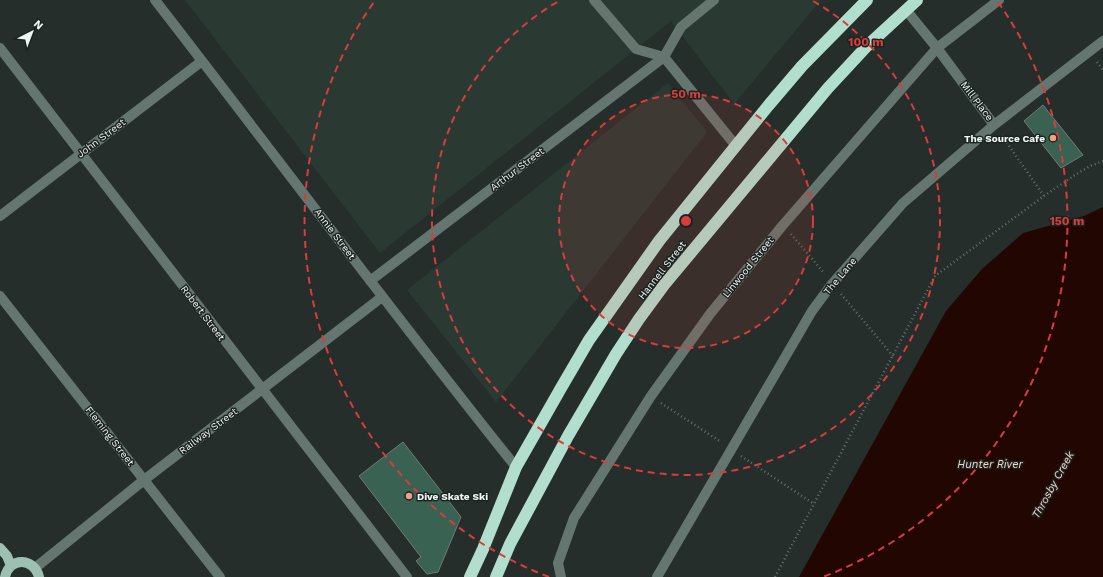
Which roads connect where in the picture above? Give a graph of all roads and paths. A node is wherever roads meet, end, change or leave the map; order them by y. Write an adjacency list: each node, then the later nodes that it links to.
1 (155, 0): 12 (street, Annie Street)
2 (594, 0): 11 (street)
3 (714, 0): 11 (street)
4 (867, 0): 14 (highway, Hannell Street)
5 (917, 0): 7 (highway, Hannell Street)
6 (999, 0): 10 (street, Linwood Street)
7 (906, 10): 10 (street, Mill Place); 32 (highway, Hannell Street)
8 (1103, 41): 13 (street, The Lane)
9 (0, 48): 15 (street, Robert Street)
10 (937, 48): 13 (street, Mill Place); 33 (street, Linwood Street)
11 (664, 57): 14 (street); 19 (street, Arthur Street)
12 (202, 61): 15 (street, John Street); 19 (street, Annie Street)
13 (994, 125): 17 (path, Mill Place); 34 (street, The Lane)
14 (736, 146): 23 (highway, Hannell Street)
15 (80, 153): 18 (street, John Street); 22 (street, Robert Street)
16 (1103, 161): 17 (path)
17 (1044, 196): 35 (path)
18 (0, 216)
19 (370, 281): 21 (street, Annie Street)
20 (0, 296): 24 (street, Fleming Street)
21 (382, 297): 22 (street, Railway Street); 23 (street, Annie Street)
22 (262, 390): 24 (street, Railway Street); 30 (street, Robert Street)
23 (516, 467): 31 (highway, Hannell Street)
24 (144, 480): 27 (street, Railway Street); 29 (street, Fleming Street)
25 (0, 548): 26 (main road)
26 (11, 566): 27 (main road); 28 (main road)
27 (37, 572)
28 (5, 577)
29 (220, 577)
30 (407, 577)
31 (470, 577)
32 (496, 577)
33 (561, 577)
34 (657, 577)
35 (775, 577)

